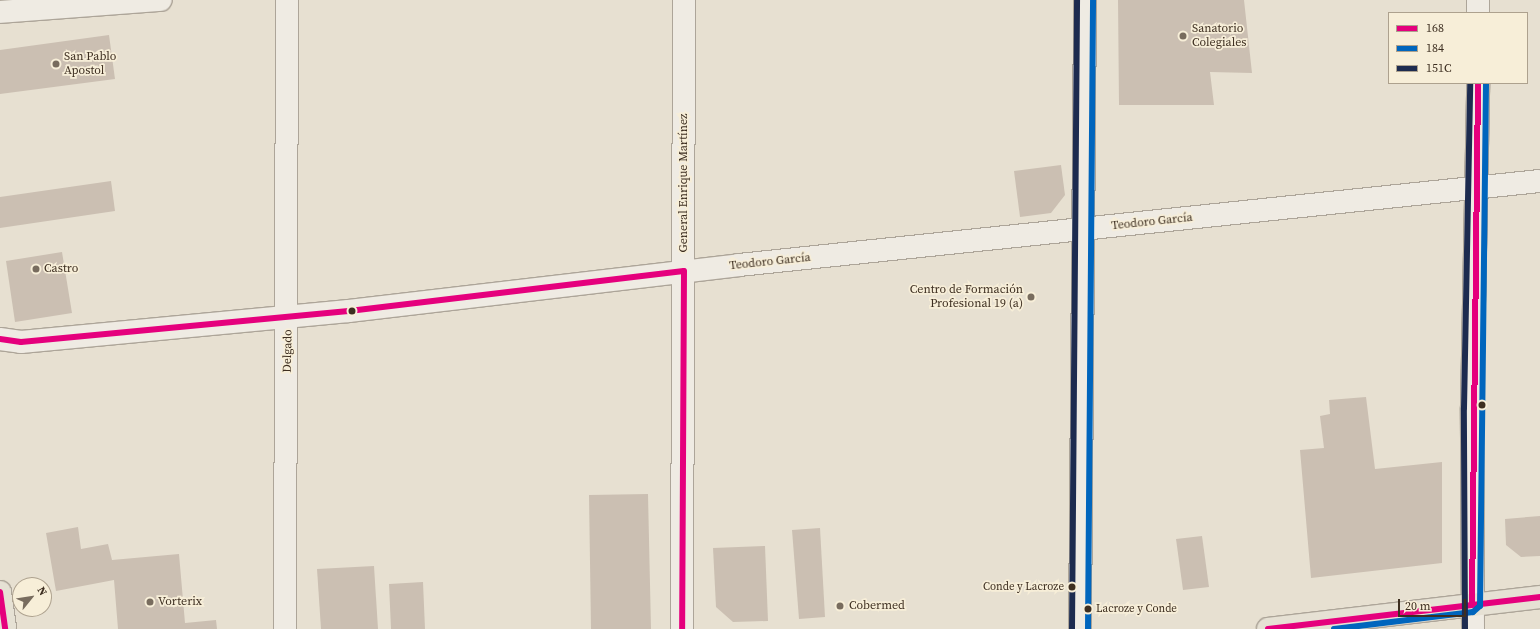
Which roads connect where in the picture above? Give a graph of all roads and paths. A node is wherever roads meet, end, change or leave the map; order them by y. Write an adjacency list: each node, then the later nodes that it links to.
1 (160, 0): 6 (street)
2 (287, 0): 13 (street, Delgado)
3 (684, 0): 12 (street, General Enrique Martínez)
4 (1085, 0): 11 (street)
5 (1478, 0): 7 (street)
6 (0, 12)
7 (1478, 12)
8 (1478, 84): 10 (street)
9 (1540, 181): 10 (street, Teodoro García)
10 (1477, 187): 11 (street, Teodoro García); 17 (street)
11 (1085, 229): 12 (street, Teodoro García); 21 (street)
12 (684, 271): 13 (street, Teodoro García); 20 (street, General Enrique Martínez)
13 (289, 316): 14 (street, Teodoro García); 19 (street, Delgado)
14 (0, 339)
15 (0, 592): 18 (main road)
16 (1540, 597): 17 (main road)
17 (1472, 604): 22 (main road); 23 (street)
18 (6, 629)
19 (285, 629)
20 (682, 629)
21 (1080, 629)
22 (1268, 629)
23 (1472, 629)

